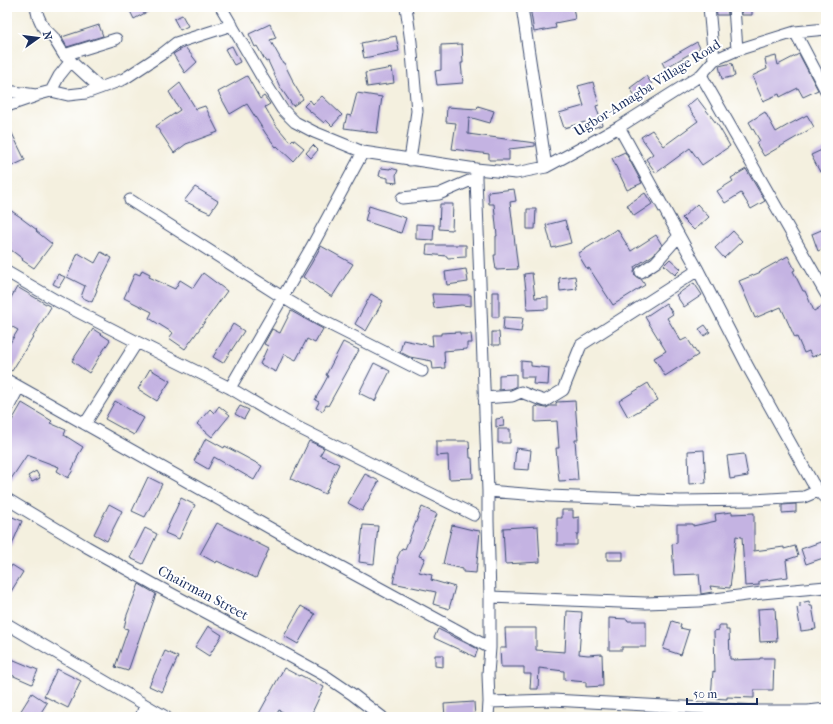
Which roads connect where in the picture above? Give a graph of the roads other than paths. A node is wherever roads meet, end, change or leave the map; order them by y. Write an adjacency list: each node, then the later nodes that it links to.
1 (36, 7): 12 (street)
2 (221, 7): 7 (street, Ugbor-Amagba Village Road)
3 (406, 7): 23 (street)
4 (522, 7): 24 (street)
5 (709, 7): 13 (street)
6 (734, 7): 11 (street)
7 (232, 25): 15 (street); 22 (street, Ugbor-Amagba Village Road)
8 (826, 29): 9 (street, Ugbor-Amagba Village Road)
9 (795, 32): 11 (street, Ugbor-Amagba Village Road); 18 (street)
10 (116, 39): 12 (street)
11 (737, 50): 13 (street, Ugbor-Amagba Village Road)
12 (68, 58): 15 (street); 17 (street)
13 (714, 60): 14 (street, Ugbor-Amagba Village Road)
14 (701, 75): 21 (street, Ugbor-Amagba Village Road); 32 (street)
15 (100, 88): 17 (street)
16 (7, 91): 19 (street)
17 (51, 91): 19 (street)
18 (826, 91)
19 (36, 95): 20 (street)
20 (7, 106)
21 (619, 127): 24 (street, Ugbor-Amagba Village Road); 28 (street)
22 (363, 152): 23 (street, Ugbor-Amagba Village Road); 33 (street)
23 (410, 160): 25 (street, Ugbor-Amagba Village Road)
24 (546, 167): 25 (street, Ugbor-Amagba Village Road)
25 (476, 173): 26 (street); 39 (street)
26 (402, 198)
27 (130, 200): 33 (street)
28 (678, 236): 29 (street); 31 (street)
29 (698, 270): 39 (street); 43 (street)
30 (7, 272): 34 (street)
31 (641, 272)
32 (826, 294)
33 (282, 297): 35 (street); 38 (street)
34 (137, 342): 38 (street); 41 (street)
35 (422, 371)
36 (7, 380): 37 (street)
37 (19, 387): 40 (street); 41 (street)
38 (230, 388): 45 (street)
39 (484, 398): 42 (street)
40 (7, 410)
41 (85, 424): 49 (street)
42 (488, 491): 43 (street); 47 (street)
43 (822, 495)
44 (7, 499): 55 (street, Chairman Street)
45 (474, 515)
46 (826, 587): 47 (street)
47 (490, 598): 49 (street)
48 (7, 624): 51 (street)
49 (490, 648): 50 (street)
50 (489, 702): 52 (street); 56 (street)
51 (145, 705): 53 (street); 54 (street)
52 (826, 709)
53 (141, 717)
54 (166, 717)
55 (382, 717)
56 (488, 717)

